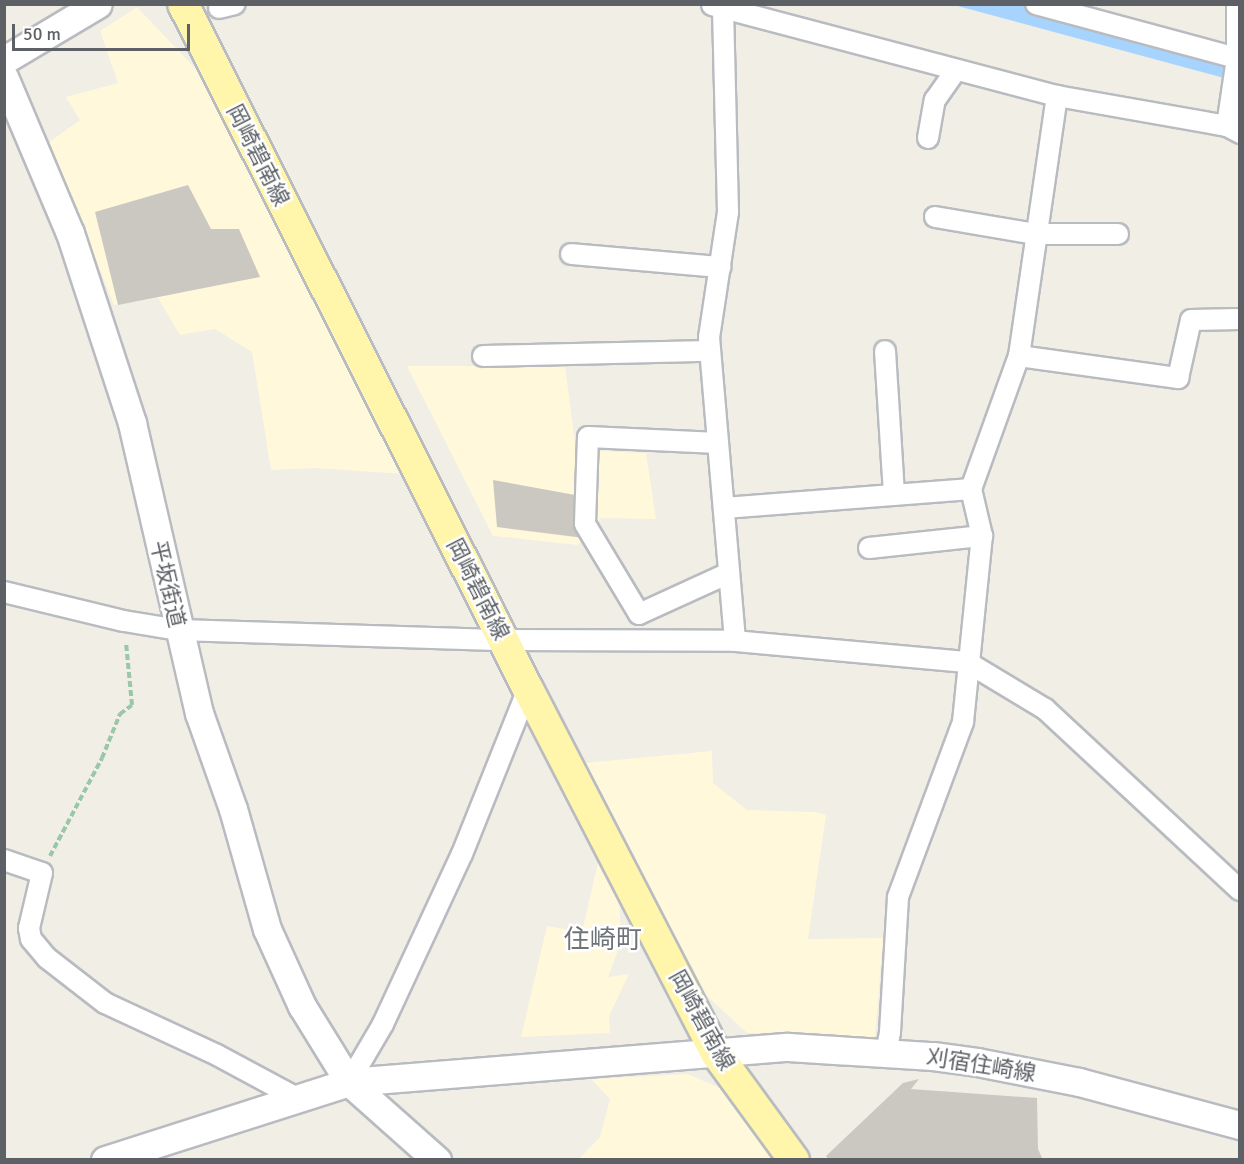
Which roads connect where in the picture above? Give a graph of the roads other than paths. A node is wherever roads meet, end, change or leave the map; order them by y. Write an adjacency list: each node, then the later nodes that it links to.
1 (99, 4): 7 (street)
2 (183, 4): 33 (main road, 岡崎碧南線)
3 (1035, 4): 6 (street)
4 (1237, 4): 6 (street)
5 (718, 6): 8 (street); 17 (street)
6 (1238, 59): 11 (street)
7 (4, 60)
8 (956, 70): 10 (street); 12 (street)
9 (4, 77): 32 (street, 平坂街道)
10 (1057, 96): 11 (street); 14 (street)
11 (1233, 129)
12 (928, 138)
13 (935, 217): 14 (street)
14 (1035, 234): 15 (street); 22 (street)
15 (1118, 234)
16 (571, 254): 17 (street)
17 (720, 267): 19 (street)
18 (1239, 319): 22 (street)
19 (710, 351): 21 (street); 23 (street)
20 (885, 351): 25 (street)
21 (483, 356)
22 (1019, 356): 24 (street)
23 (718, 443): 26 (street); 31 (street)
24 (971, 489): 25 (street); 27 (street)
25 (894, 495): 26 (street)
26 (724, 508): 29 (street)
27 (982, 536): 28 (street); 36 (street)
28 (869, 548)
29 (729, 573): 31 (street); 35 (street)
30 (4, 592): 32 (street)
31 (639, 614): 34 (street)
32 (179, 630): 33 (street); 42 (street, 平坂街道)
33 (504, 640): 34 (street); 37 (main road, 岡崎碧南線)
34 (622, 640): 35 (street)
35 (735, 641): 36 (street)
36 (967, 662): 39 (street); 41 (street)
37 (528, 689): 40 (main road, 岡崎碧南線); 42 (street)
38 (4, 860): 43 (street)
39 (1239, 890)
40 (716, 1053): 41 (street, 刈宿住崎線); 42 (street, 刈宿住崎線); 47 (main road, 岡崎碧南線)
41 (886, 1053): 44 (street, 刈宿住崎線)
42 (349, 1082): 43 (street, 刈宿住崎線); 46 (street, 平坂街道)
43 (297, 1098): 45 (street, 刈宿住崎線)
44 (1239, 1125)
45 (105, 1160)
46 (437, 1160)
47 (794, 1160)

